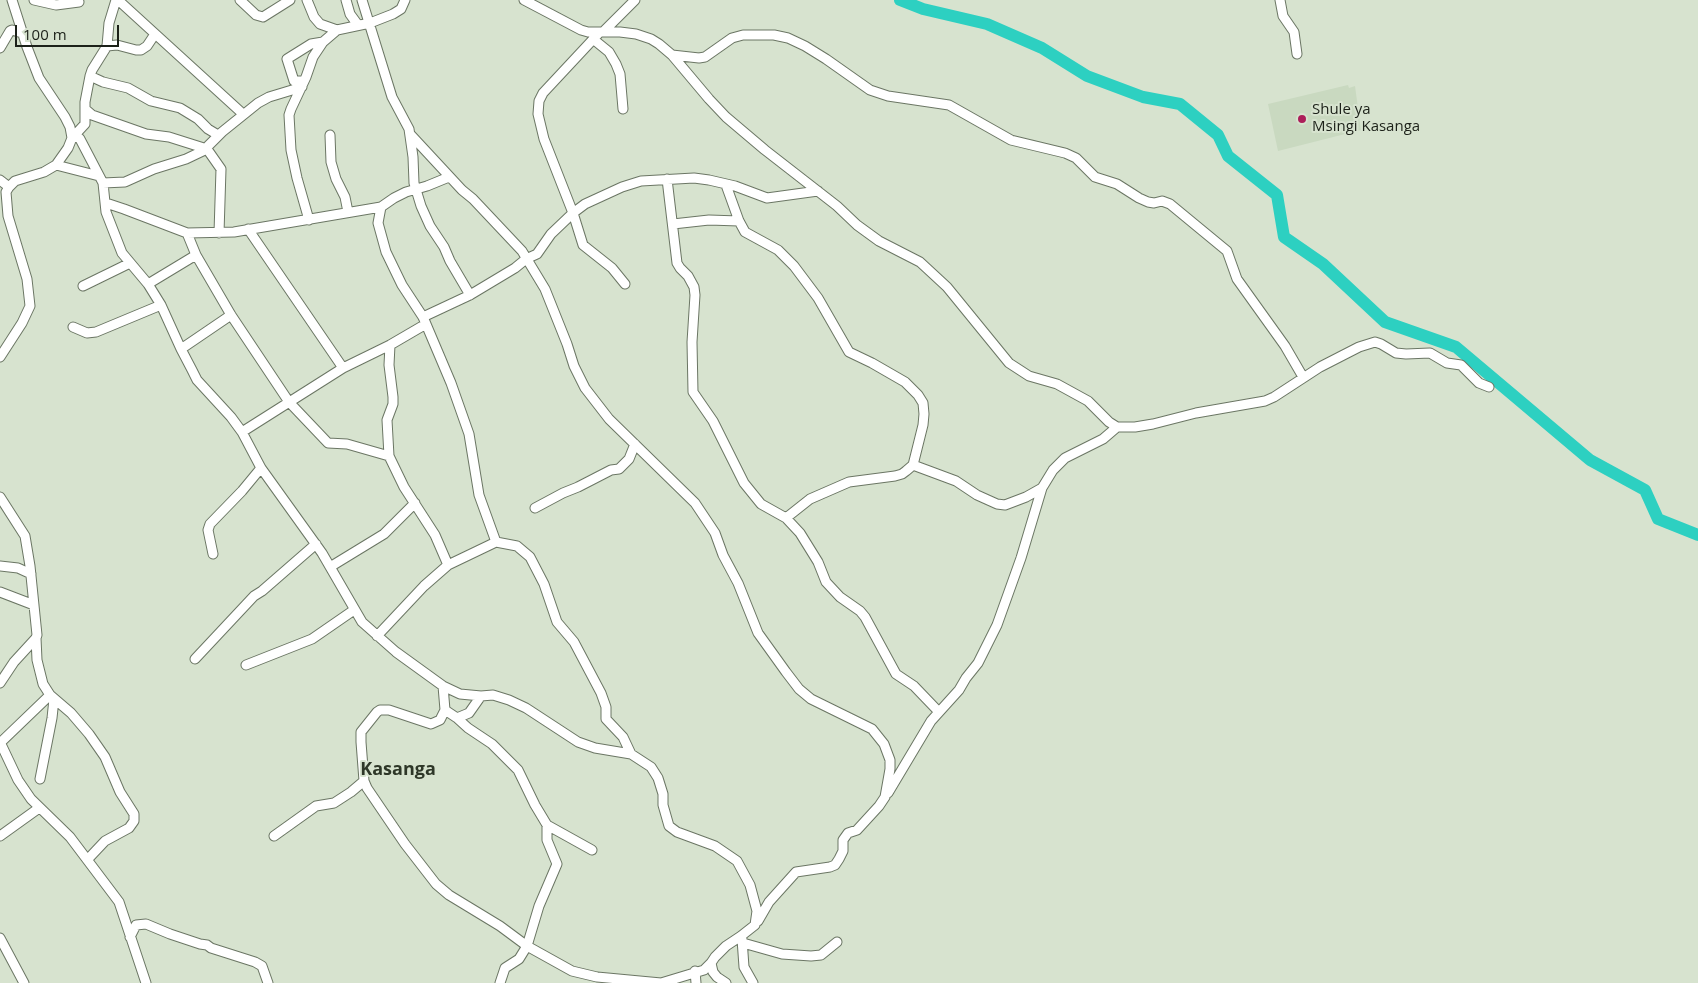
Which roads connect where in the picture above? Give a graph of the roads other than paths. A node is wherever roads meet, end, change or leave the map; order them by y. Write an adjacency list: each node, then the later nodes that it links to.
1 (34, 0): 13 (street)
2 (117, 0): 19 (street); 22 (street)
3 (240, 0): 14 (street)
4 (290, 0): 14 (street)
5 (307, 0): 17 (street)
6 (346, 0): 16 (street)
7 (362, 0): 15 (street)
8 (405, 0): 15 (street)
9 (524, 0): 20 (street)
10 (635, 0): 20 (street)
11 (1280, 0): 24 (street)
12 (15, 2): 18 (street)
13 (79, 2)
14 (278, 3)
15 (370, 23): 16 (street); 33 (street)
16 (358, 25): 17 (street)
17 (337, 30): 21 (street)
18 (22, 32): 23 (street); 36 (street)
19 (155, 34): 22 (street); 32 (street)
20 (598, 34): 25 (street); 30 (street); 50 (street)
21 (323, 42): 27 (street); 28 (street)
22 (107, 46): 26 (street)
23 (0, 48)
24 (1297, 54)
25 (672, 55): 46 (street); 72 (street)
26 (90, 76): 31 (street); 34 (street)
27 (294, 81): 28 (street); 29 (street)
28 (303, 84): 29 (street); 51 (street)
29 (292, 90): 32 (street)
30 (623, 108)
31 (85, 109): 36 (street); 37 (street)
32 (243, 114): 34 (street)
33 (410, 134): 39 (street); 45 (street)
34 (218, 135): 37 (street)
35 (330, 136): 49 (street)
36 (72, 138): 38 (street); 40 (street)
37 (207, 149): 40 (street); 56 (street)
38 (56, 165): 40 (street); 44 (street)
39 (449, 177): 45 (street); 58 (street)
40 (101, 179): 47 (street)
41 (668, 179): 43 (street); 50 (street); 53 (street)
42 (0, 180): 44 (street)
43 (726, 185): 46 (street); 52 (street)
44 (9, 186): 70 (street)
45 (416, 188): 48 (street); 63 (street)
46 (818, 191): 75 (street)
47 (106, 203): 55 (street); 59 (street)
48 (381, 207): 49 (street); 66 (street)
49 (348, 212): 51 (street)
50 (573, 213): 58 (street); 61 (street)
51 (309, 220): 54 (street)
52 (738, 221): 53 (street); 79 (street)
53 (673, 224): 85 (street)
54 (248, 229): 56 (street); 71 (street)
55 (187, 233): 56 (street); 57 (street)
56 (219, 233)
57 (196, 255): 60 (street); 65 (street)
58 (526, 259): 63 (street); 77 (street)
59 (130, 263): 60 (street); 62 (street)
60 (148, 284): 64 (street)
61 (625, 284)
62 (83, 286)
63 (470, 295): 66 (street)
64 (161, 304): 67 (street); 69 (street)
65 (231, 316): 69 (street); 74 (street)
66 (424, 321): 68 (street); 86 (street)
67 (73, 327)
68 (390, 345): 71 (street); 78 (street)
69 (181, 350): 76 (street)
70 (0, 357)
71 (343, 368): 74 (street)
72 (1303, 377): 73 (street); 75 (street)
73 (1489, 387)
74 (289, 402): 76 (street); 78 (street)
75 (1117, 427): 81 (street)
76 (242, 432): 80 (street)
77 (635, 444): 84 (street); 111 (street)
78 (389, 456): 83 (street)
79 (913, 465): 81 (street); 85 (street)
80 (262, 468): 87 (street); 88 (street)
81 (1042, 488): 105 (street)
82 (0, 498): 92 (street)
83 (415, 503): 89 (street); 91 (street)
84 (535, 508)
85 (786, 518): 105 (street)
86 (496, 542): 89 (street); 108 (street)
87 (316, 544): 91 (street); 98 (street)
88 (213, 554)
89 (448, 565): 96 (street)
90 (0, 566): 92 (street)
91 (330, 567): 95 (street)
92 (30, 574): 94 (street)
93 (0, 592): 94 (street)
94 (34, 605): 97 (street)
95 (354, 610): 96 (street); 99 (street)
96 (377, 636): 101 (street)
97 (36, 638): 100 (street); 103 (street)
98 (195, 659)
99 (246, 665)
100 (0, 683)
101 (443, 686): 102 (street); 104 (street)
102 (481, 696): 106 (street); 108 (street)
103 (52, 697): 107 (street); 109 (street); 117 (street)
104 (446, 710): 106 (street); 110 (street)
105 (938, 711): 111 (street)
106 (457, 718): 113 (street)
107 (0, 743): 112 (street)
108 (631, 754): 118 (street)
109 (40, 779)
110 (364, 781): 115 (street); 123 (street)
111 (885, 797): 118 (street)
112 (39, 808): 114 (street); 117 (street)
113 (547, 825): 116 (street); 123 (street)
114 (0, 836)
115 (274, 836)
116 (592, 850)
117 (88, 860): 119 (street)
118 (755, 925): 121 (street)
119 (130, 937): 127 (street); 128 (street)
120 (0, 938): 126 (street)
121 (742, 940): 122 (street); 124 (street); 132 (street)
122 (837, 942)
123 (527, 946): 125 (street); 129 (street)
124 (711, 963): 125 (street); 131 (street)
125 (695, 971): 130 (street)
126 (24, 983)
127 (146, 983)
128 (268, 983)
129 (500, 983)
130 (696, 983)
131 (726, 983)
132 (753, 983)

